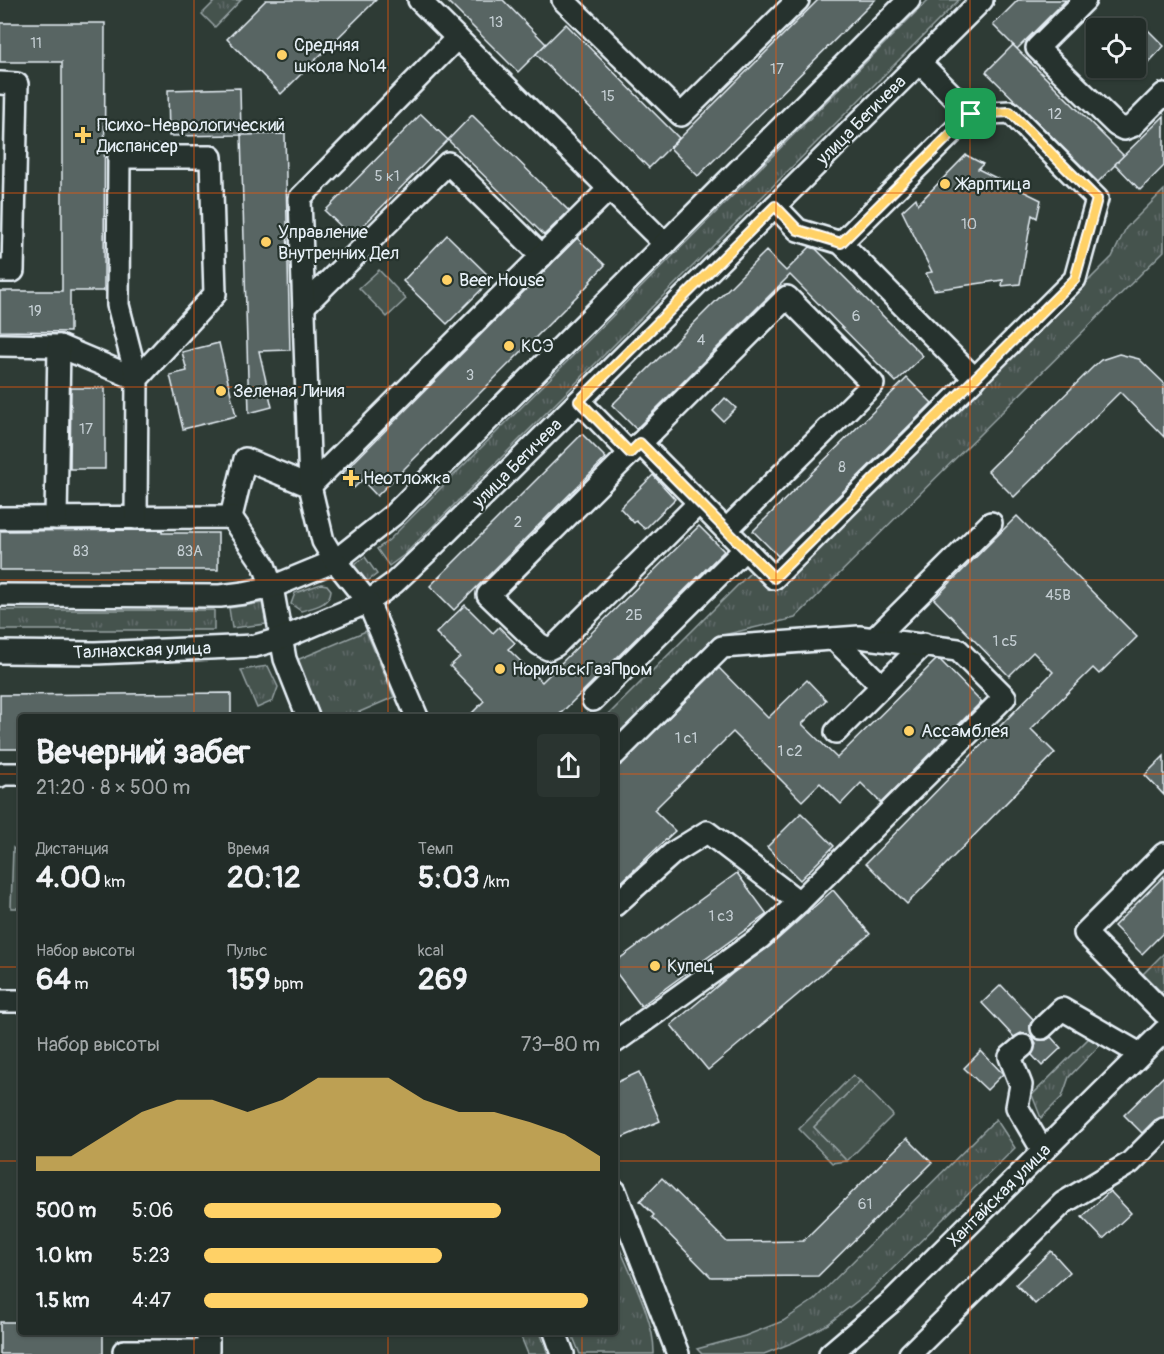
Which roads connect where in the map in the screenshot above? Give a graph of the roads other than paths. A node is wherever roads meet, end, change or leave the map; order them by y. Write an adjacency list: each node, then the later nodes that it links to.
1 (419, 0): 7 (street)
2 (563, 0): 3 (street)
3 (798, 0)
4 (909, 0): 15 (street)
5 (982, 0): 8 (street, улица Бегичева)
6 (1085, 0): 10 (street)
7 (458, 38): 12 (street); 18 (street)
8 (919, 62): 11 (street); 13 (street, улица Бегичева)
9 (0, 83): 17 (street)
10 (1164, 94)
11 (971, 114): 14 (street); 22 (street)
12 (609, 189): 15 (street); 16 (street)
13 (775, 206): 14 (street); 23 (street, улица Бегичева)
14 (841, 243): 22 (street)
15 (665, 244): 34 (street)
16 (542, 256): 18 (street); 25 (street)
17 (0, 271)
18 (304, 306): 25 (street)
19 (0, 345): 20 (street)
20 (59, 346): 21 (street); 29 (street)
21 (137, 379): 21 (street); 30 (street)
22 (975, 379): 33 (street)
23 (579, 401): 24 (street); 37 (street, улица Бегичева)
24 (635, 448): 26 (street); 26 (street); 32 (street)
25 (310, 486): 27 (street); 34 (street)
26 (699, 503): 32 (street)
27 (231, 517): 30 (street); 35 (street)
28 (0, 518): 29 (street)
29 (56, 518): 30 (street)
30 (136, 518)
31 (991, 523): 40 (street)
32 (726, 530): 33 (street)
33 (745, 549): 44 (street)
34 (334, 561): 35 (street); 37 (street)
35 (272, 587): 36 (street); 38 (street)
36 (0, 595)
37 (368, 602): 38 (street, улица Бегичева); 46 (street)
38 (283, 638): 42 (street, Талнахская улица); 45 (street)
39 (834, 639): 40 (street); 43 (street); 48 (street)
40 (875, 639): 41 (street)
41 (924, 644): 43 (street); 53 (street)
42 (0, 652)
43 (882, 686): 47 (street)
44 (593, 700)
45 (307, 714)
46 (416, 714)
47 (836, 732)
48 (618, 751)
49 (18, 774): 50 (street)
50 (0, 776)
51 (1164, 854): 56 (street)
52 (618, 902): 53 (street)
53 (799, 903): 59 (street)
54 (0, 1001): 55 (street)
55 (18, 1001)
56 (1164, 1012)
57 (1042, 1028): 61 (street)
58 (1164, 1031): 61 (street, Хантайская улица)
59 (618, 1040)
60 (1023, 1046): 63 (street)
61 (1140, 1054): 63 (street, Хантайская улица)
62 (1164, 1129): 71 (street)
63 (1044, 1150): 70 (street, Хантайская улица)
64 (618, 1199): 69 (street)
65 (208, 1335): 67 (street)
66 (556, 1335): 68 (street)
67 (124, 1346)
68 (563, 1354)
69 (678, 1354)
70 (830, 1354)
71 (910, 1354)

